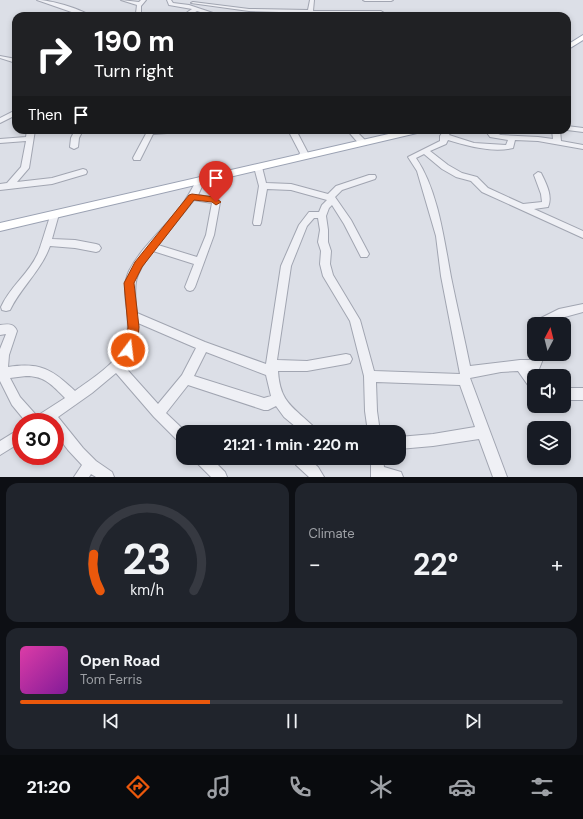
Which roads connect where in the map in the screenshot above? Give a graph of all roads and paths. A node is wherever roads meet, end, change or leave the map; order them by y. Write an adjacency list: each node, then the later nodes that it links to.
1 (39, 0): 12 (street)
2 (123, 0): 8 (street)
3 (169, 0): 9 (street)
4 (312, 0): 16 (street)
5 (365, 0): 6 (street)
6 (391, 0)
7 (194, 1): 9 (street); 11 (street)
8 (142, 2): 13 (street)
9 (187, 6): 10 (street)
10 (196, 9): 14 (street); 15 (street)
11 (248, 10): 16 (street)
12 (78, 12)
13 (138, 12)
14 (191, 12)
15 (206, 12)
16 (310, 12)
17 (583, 38): 18 (main road)
18 (571, 46)
19 (2, 57): 20 (street)
20 (12, 60)
21 (12, 114): 22 (street)
22 (0, 121)
23 (571, 128): 24 (street)
24 (583, 130)
25 (30, 134): 35 (street)
26 (77, 134): 40 (street)
27 (149, 134): 44 (street)
28 (294, 134): 43 (street)
29 (355, 134): 39 (street)
30 (400, 134): 39 (main road)
31 (446, 134): 42 (street)
32 (448, 134): 36 (street)
33 (492, 134): 36 (street)
34 (556, 134): 38 (street)
35 (29, 139): 37 (street); 50 (street)
36 (512, 139): 38 (street)
37 (0, 141)
38 (557, 142): 41 (street)
39 (363, 143): 43 (main road)
40 (74, 147)
41 (583, 147)
42 (425, 151): 55 (street); 78 (street)
43 (302, 157): 45 (main road)
44 (137, 158)
45 (258, 167): 49 (main road); 51 (street)
46 (83, 172): 50 (street)
47 (538, 174): 55 (street)
48 (372, 177): 54 (street)
49 (201, 180): 53 (street); 56 (main road)
50 (10, 186): 52 (street)
51 (263, 186): 54 (street); 58 (street)
52 (0, 188)
53 (192, 197): 63 (street); 65 (street)
54 (331, 198): 57 (street); 64 (street)
55 (522, 207): 60 (street)
56 (55, 214): 59 (main road); 61 (street)
57 (322, 216): 77 (street); 80 (street)
58 (257, 223)
59 (0, 227)
60 (583, 235)
61 (47, 242): 62 (street); 67 (street)
62 (96, 248)
63 (152, 248): 65 (street); 69 (street)
64 (364, 254)
65 (200, 262): 66 (street)
66 (190, 286)
67 (6, 307)
68 (583, 308): 70 (street)
69 (133, 316): 72 (street); 75 (street)
70 (553, 317)
71 (0, 330): 82 (street)
72 (203, 346): 77 (street); 81 (street)
73 (346, 359): 77 (street)
74 (537, 361): 76 (street)
75 (116, 365): 85 (street); 89 (street)
76 (520, 366): 78 (street); 79 (street)
77 (271, 368): 86 (street)
78 (465, 375): 80 (street); 93 (street)
79 (527, 375)
80 (370, 376): 91 (street)
81 (186, 379): 86 (street); 89 (street)
82 (2, 381): 85 (street); 87 (street)
83 (571, 394): 84 (street)
84 (583, 394)
85 (74, 399): 88 (street)
86 (277, 399): 90 (street)
87 (26, 413)
88 (60, 413)
89 (158, 413): 92 (street)
90 (301, 425)
91 (373, 425)
92 (176, 431)
93 (482, 432): 96 (street); 108 (street)
94 (64, 435): 98 (street)
95 (12, 440): 97 (street)
96 (406, 442)
97 (0, 449)
98 (90, 465): 103 (street); 104 (street)
99 (209, 465): 105 (street)
100 (305, 465): 106 (street)
101 (377, 465): 102 (street)
102 (378, 475): 107 (street)
103 (81, 477)
104 (107, 477)
105 (220, 477)
106 (317, 477)
107 (396, 477)
108 (500, 477)

